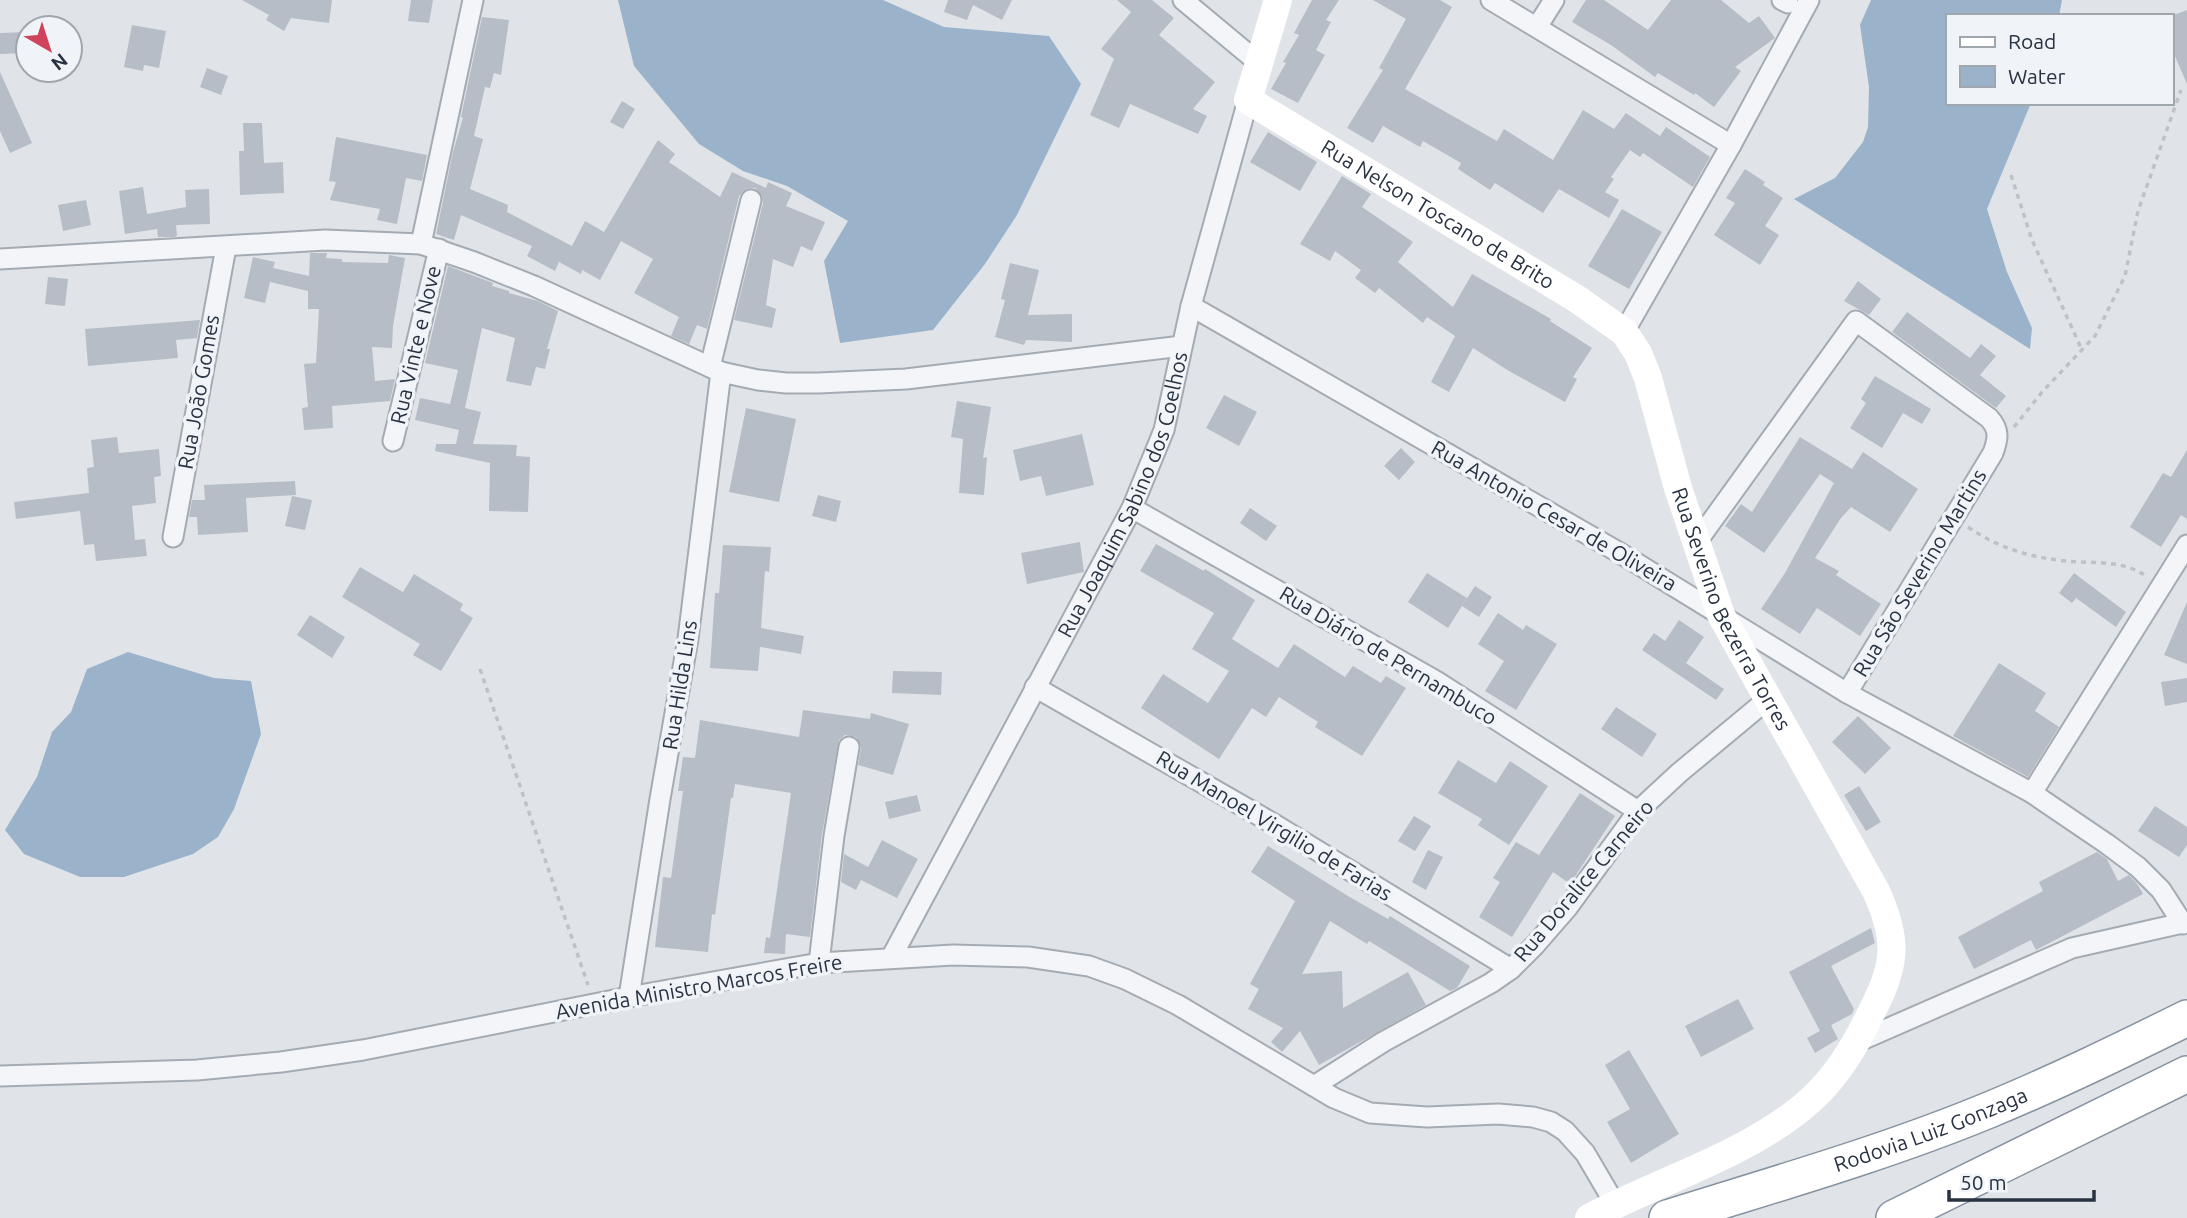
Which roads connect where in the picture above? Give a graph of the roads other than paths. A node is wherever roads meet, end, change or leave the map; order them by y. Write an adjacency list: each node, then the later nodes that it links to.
1 (473, 0): 13 (street, Rua Vinte e Nove)
2 (1183, 0): 8 (street)
3 (1278, 0): 8 (main road, Rua Joaquim Sabino dos Coelhos)
4 (1491, 0): 7 (street)
5 (1554, 0): 7 (street)
6 (1809, 0): 10 (street)
7 (1537, 27): 10 (street)
8 (1260, 64): 9 (main road, Rua Joaquim Sabino dos Coelhos)
9 (1248, 100): 15 (street, Rua Joaquim Sabino dos Coelhos); 16 (main road, Rua Nelson Toscano de Brito)
10 (1731, 145): 16 (street)
11 (751, 200): 18 (street, Rua Hilda Lins)
12 (226, 247): 13 (street); 14 (street); 21 (street, Rua João Gomes)
13 (430, 247): 18 (street); 19 (street, Rua Vinte e Nove)
14 (1, 265)
15 (1191, 306): 17 (street, Rua Joaquim Sabino dos Coelhos); 24 (street, Rua Antonio Cesar de Oliveira)
16 (1624, 332): 22 (main road, Rua Severino Bezerra Torres)
17 (1182, 346): 18 (street); 20 (street, Rua Joaquim Sabino dos Coelhos)
18 (715, 369): 35 (street, Rua Hilda Lins)
19 (393, 441)
20 (1132, 508): 25 (street, Rua Joaquim Sabino dos Coelhos); 30 (street, Rua Diário de Pernambuco)
21 (173, 537)
22 (1696, 543): 24 (main road, Rua Severino Bezerra Torres); 26 (street, Rua São Severino Martins)
23 (2187, 545): 29 (street)
24 (1721, 615): 26 (street, Rua Antonio Cesar de Oliveira); 27 (main road, Rua Severino Bezerra Torres)
25 (1035, 687): 32 (street, Rua Joaquim Sabino dos Coelhos); 34 (street, Rua Manoel Virgilio de Farias)
26 (1847, 692): 29 (street, Rua Antonio Cesar de Oliveira)
27 (1768, 699): 30 (street, Rua Doralice Carneiro); 37 (main road, Rua Severino Bezerra Torres)
28 (849, 747): 33 (street)
29 (2032, 793): 31 (street, Rua Antonio Cesar de Oliveira)
30 (1639, 811): 34 (street, Rua Doralice Carneiro)
31 (2185, 923): 37 (street)
32 (891, 958): 33 (street, Avenida Ministro Marcos Freire); 40 (street, Avenida Ministro Marcos Freire)
33 (819, 962): 35 (street, Avenida Ministro Marcos Freire)
34 (1511, 969): 40 (street, Rua Doralice Carneiro)
35 (629, 997): 39 (street, Avenida Ministro Marcos Freire)
36 (2187, 1018): 42 (highway, Rodovia Luiz Gonzaga)
37 (1857, 1042): 41 (main road, Rua Severino Bezerra Torres)
38 (2187, 1074): 46 (highway)
39 (0, 1076)
40 (1314, 1086): 43 (street, Avenida Ministro Marcos Freire)
41 (1705, 1163): 42 (main road); 43 (main road, Rua Severino Bezerra Torres)
42 (1732, 1198): 45 (highway, Rodovia Luiz Gonzaga)
43 (1615, 1204): 44 (main road, Rua Severino Bezerra Torres)
44 (1589, 1218)
45 (1667, 1218)
46 (1894, 1218)

